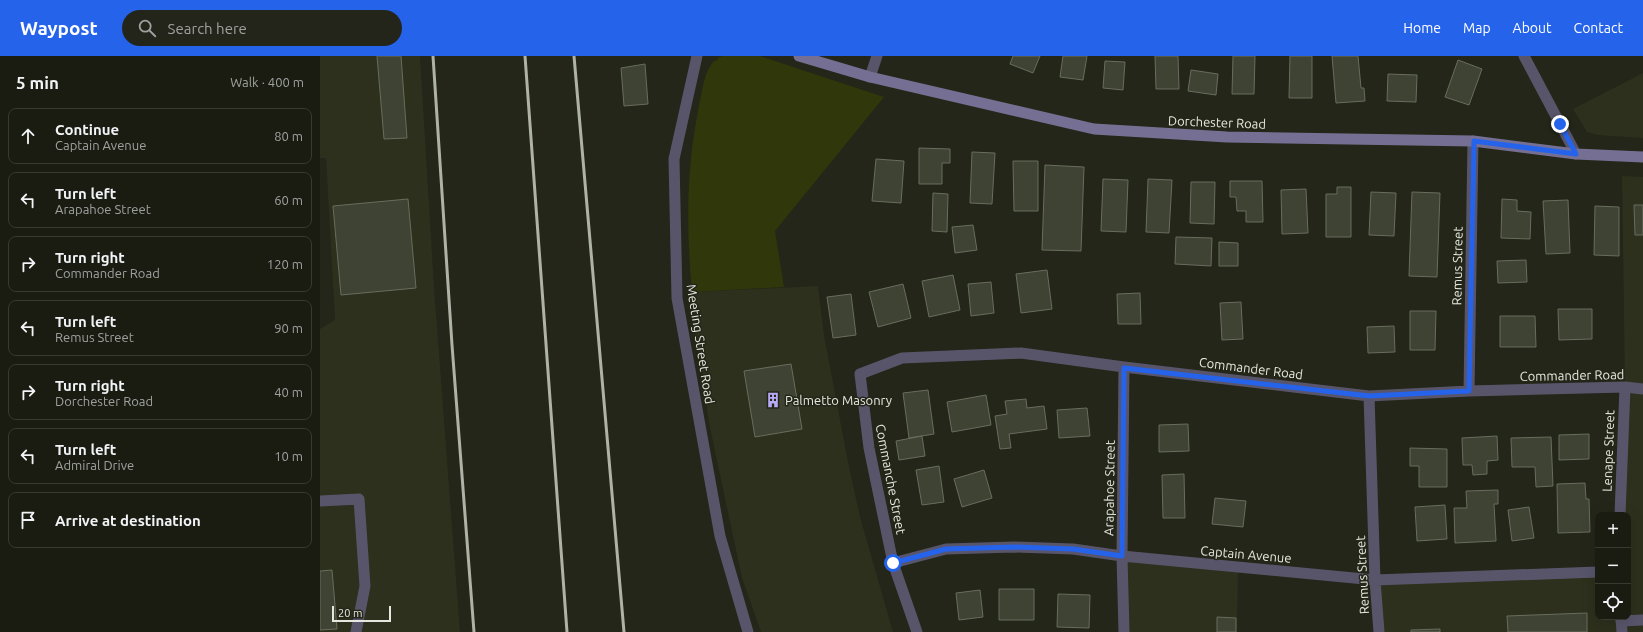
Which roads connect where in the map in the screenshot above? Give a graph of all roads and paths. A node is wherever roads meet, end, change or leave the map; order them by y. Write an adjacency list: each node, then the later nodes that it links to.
1 (697, 56): 24 (street, Meeting Street Road)
2 (799, 56): 5 (main road, Dorchester Road)
3 (877, 56): 5 (street)
4 (1524, 56): 7 (street)
5 (870, 78): 6 (main road, Dorchester Road)
6 (1474, 141): 7 (main road, Dorchester Road); 13 (street, Remus Street)
7 (1576, 154): 8 (main road, Dorchester Road)
8 (1643, 157)
9 (1124, 368): 10 (street, Commander Road); 14 (street, Commander Road); 17 (street, Arapahoe Street)
10 (860, 374): 18 (street, Commanche Street)
11 (1625, 387): 12 (street, Commander Road); 13 (street, Commander Road); 16 (street, Lenape Street)
12 (1643, 389)
13 (1469, 391): 14 (street, Commander Road)
14 (1369, 396): 20 (street, Remus Street)
15 (320, 501): 23 (street)
16 (1620, 512)
17 (1122, 556): 18 (street, Captain Avenue); 20 (street, Captain Avenue); 26 (street, Arapahoe Street)
18 (893, 563): 25 (street, Commanche Street)
19 (1595, 572): 20 (street, Captain Avenue)
20 (1375, 580): 27 (street, Remus Street)
21 (1643, 620): 22 (street)
22 (1621, 623)
23 (356, 632)
24 (748, 632)
25 (916, 632)
26 (1124, 632)
27 (1379, 632)

